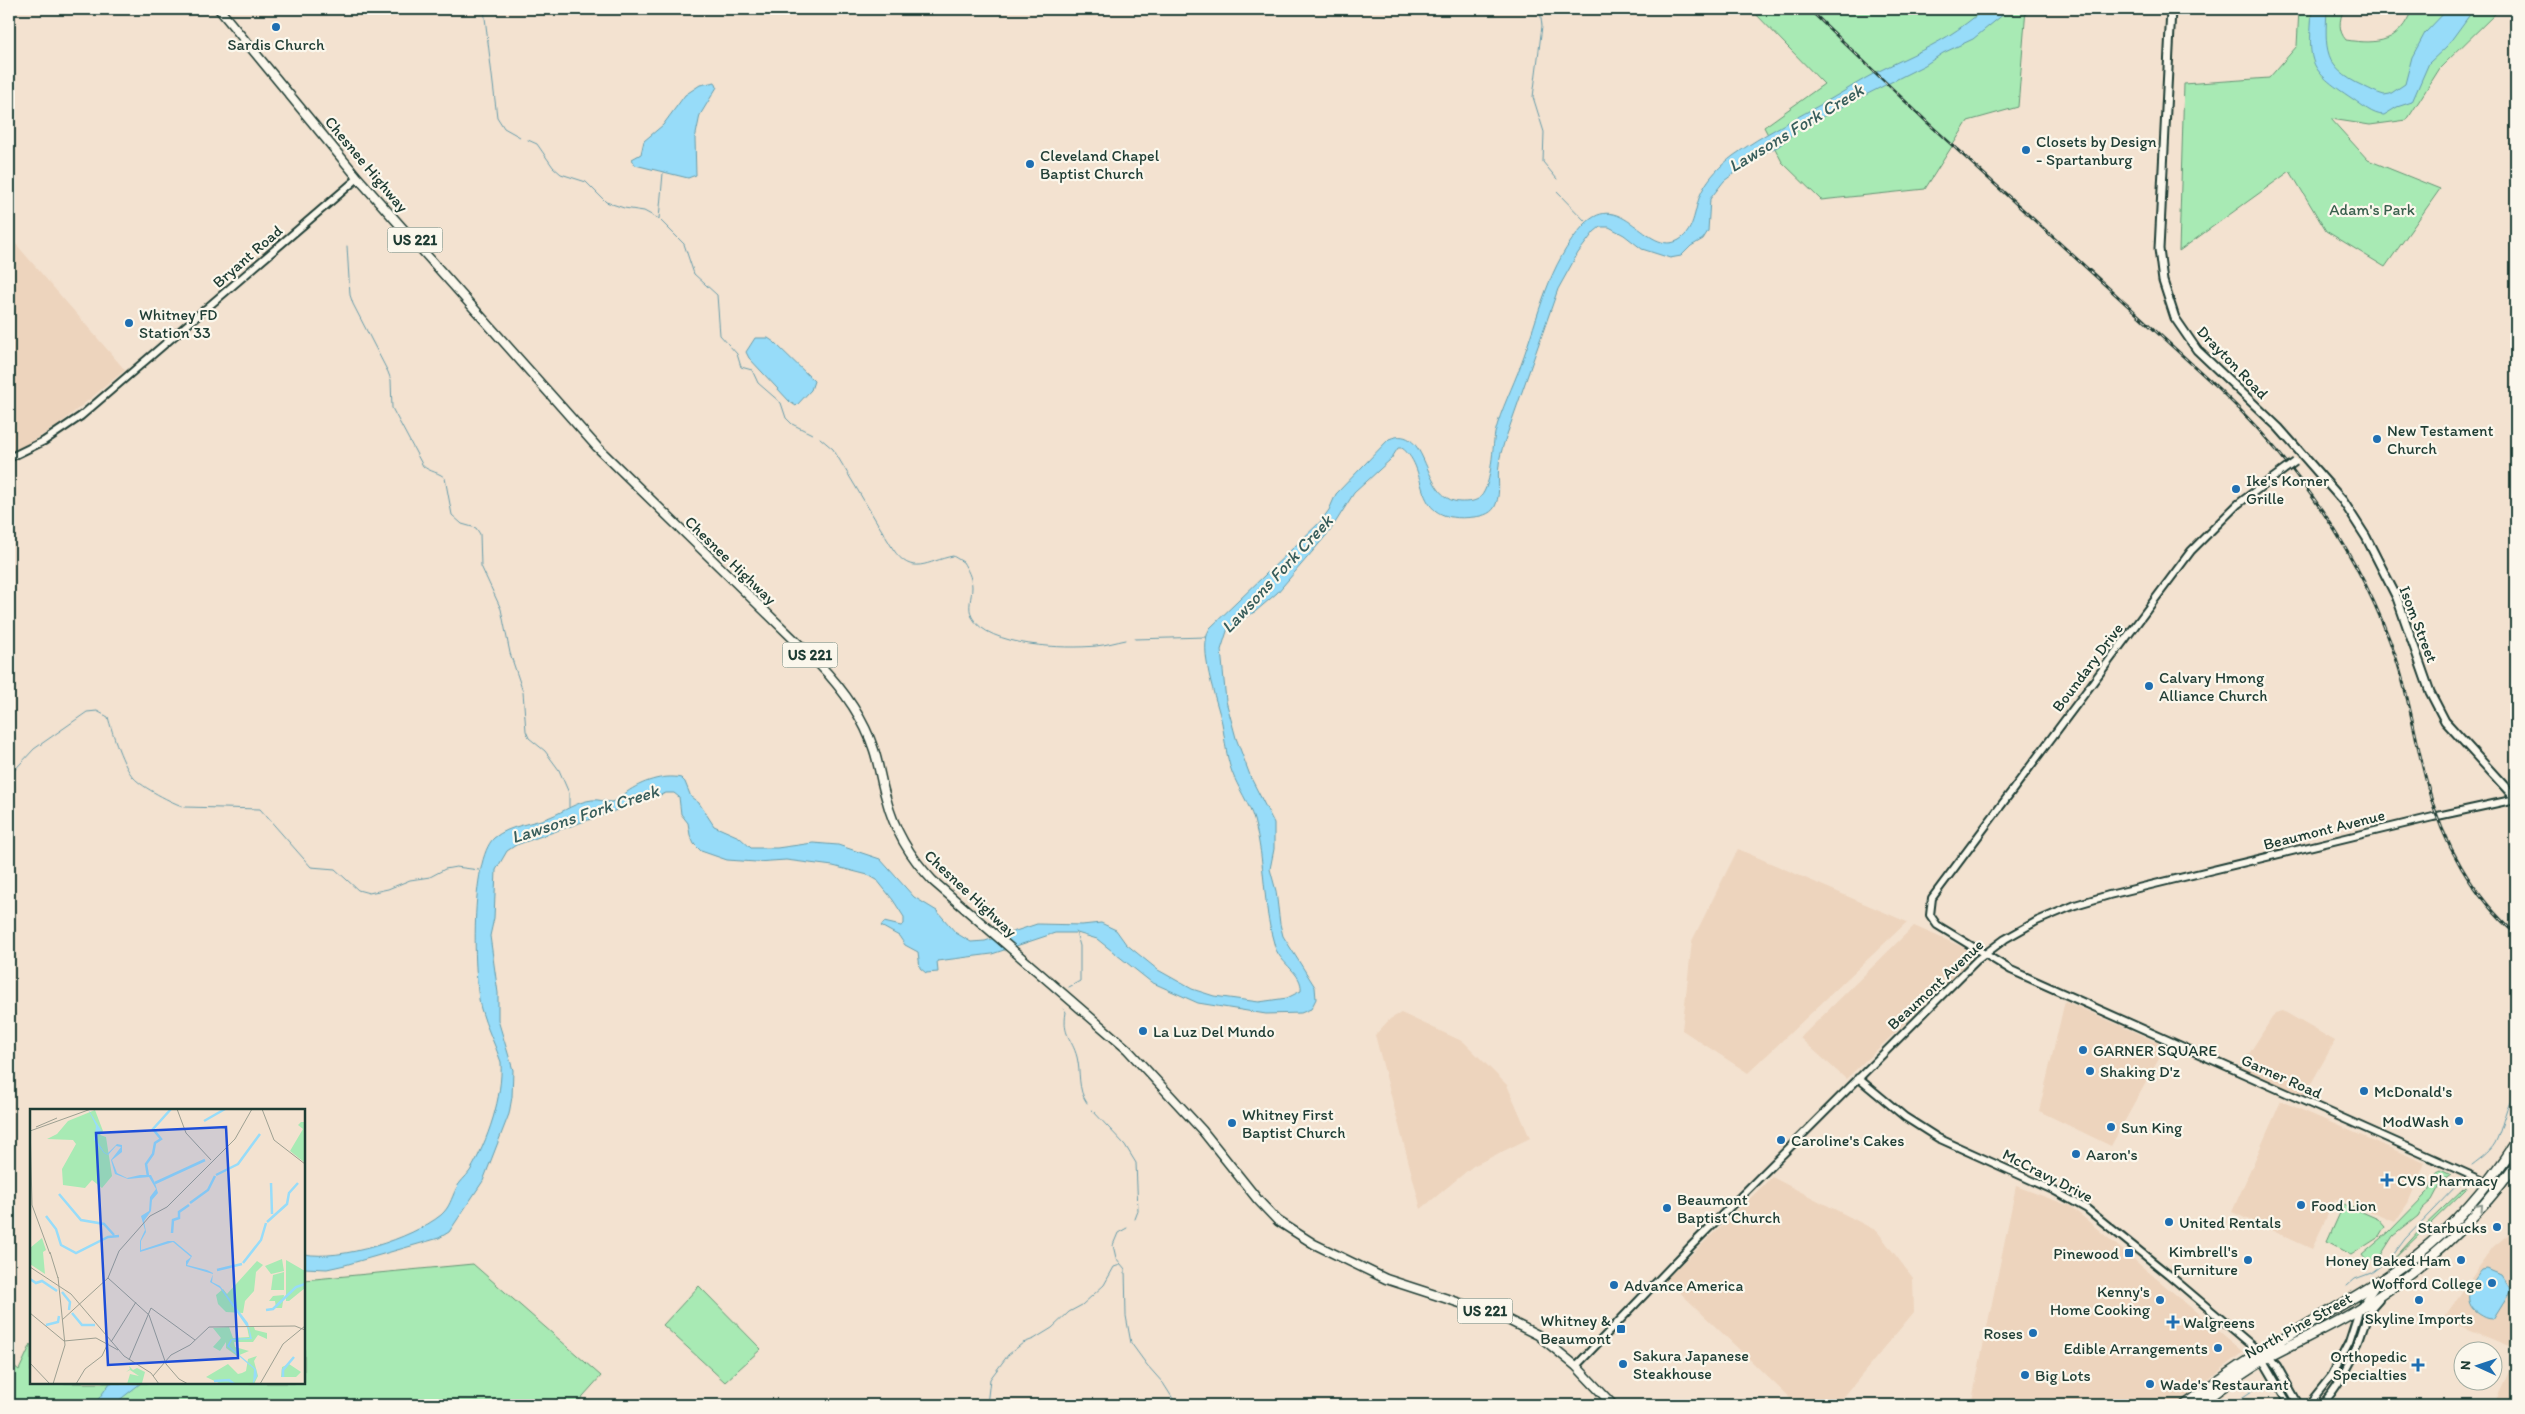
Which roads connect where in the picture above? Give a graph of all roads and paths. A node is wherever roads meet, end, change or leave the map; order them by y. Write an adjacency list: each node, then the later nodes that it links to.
1 (219, 9): 3 (main road, Chesnee Highway / US 221)
2 (2171, 9): 4 (main road, Drayton Road)
3 (358, 178): 5 (street, Bryant Road); 17 (main road, Chesnee Highway / US 221)
4 (2302, 454): 6 (main road, Isom Street); 7 (street, Boundary Drive, bridge)
5 (9, 458)
6 (2516, 799): 8 (street, Beaumont Avenue)
7 (1934, 922): 8 (street, Garner Road)
8 (1984, 955): 9 (street, Beaumont Avenue); 12 (street, Garner Road)
9 (1858, 1078): 16 (street, McCravy Drive); 17 (street, Beaumont Avenue)
10 (2516, 1143): 12 (highway, North Pine Street)
11 (2516, 1164): 14 (highway, North Pine Street, one-way to 11)
12 (2488, 1183): 13 (highway, North Pine Street)
13 (2378, 1283): 15 (street); 16 (highway, North Pine Street)
14 (2391, 1288): 15 (highway, North Pine Street); 24 (street)
15 (2360, 1308): 16 (highway, North Pine Street); 23 (street)
16 (2264, 1357): 19 (highway, North Pine Street); 20 (highway, North Pine Street); 21 (street); 22 (street)
17 (1576, 1366): 18 (main road, US 221)
18 (1613, 1405)
19 (2185, 1405)
20 (2198, 1405)
21 (2289, 1405)
22 (2299, 1405)
23 (2308, 1405)
24 (2321, 1405)

